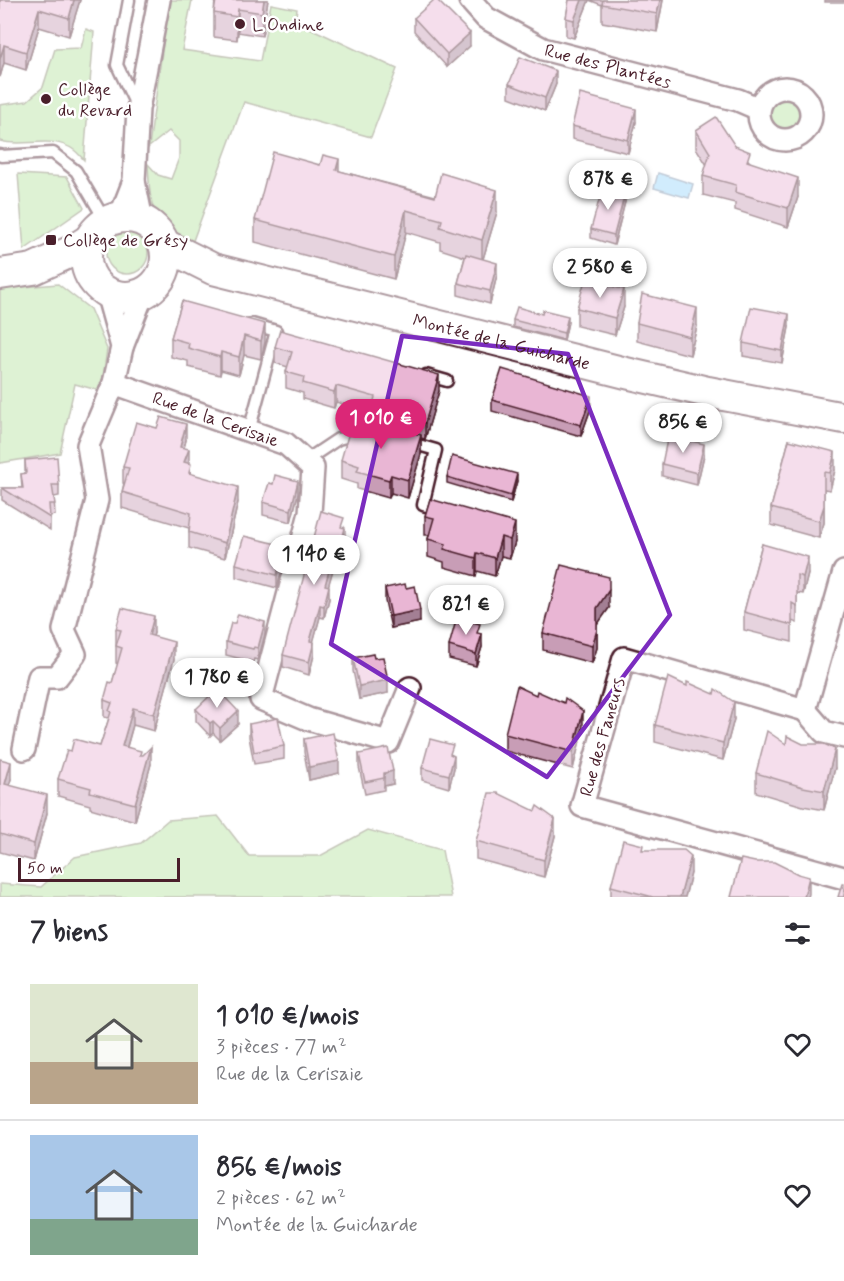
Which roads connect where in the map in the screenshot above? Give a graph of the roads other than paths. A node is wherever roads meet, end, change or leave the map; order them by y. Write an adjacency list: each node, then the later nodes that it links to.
1 (129, 0): 4 (lane)
2 (159, 0): 4 (street)
3 (470, 0): 5 (street, Rue des Plantées)
4 (138, 109): 7 (street)
5 (759, 109)
6 (0, 155): 7 (lane)
7 (114, 225): 8 (main road); 10 (main road); 13 (main road)
8 (165, 245): 9 (main road, Montée de la Guicharde); 12 (main road)
9 (213, 268): 12 (main road); 21 (main road, Montée de la Guicharde)
10 (33, 269): 11 (main road); 13 (main road)
11 (0, 274)
12 (152, 285): 13 (main road); 17 (street)
13 (101, 288): 17 (street)
14 (244, 322): 15 (lane)
15 (276, 331): 16 (lane); 22 (lane)
16 (287, 334)
17 (122, 347): 20 (street)
18 (412, 371): 19 (lane)
19 (447, 381)
20 (114, 383): 22 (street, Rue de la Cerisaie); 31 (street)
21 (844, 418)
22 (249, 431): 25 (street, Rue de la Cerisaie)
23 (369, 431): 25 (lane)
24 (402, 440): 26 (lane)
25 (305, 460): 28 (street)
26 (454, 514)
27 (844, 572): 29 (street)
28 (410, 688)
29 (805, 710): 30 (street); 32 (street, Rue des Faneurs)
30 (844, 736)
31 (24, 749)
32 (844, 878)

